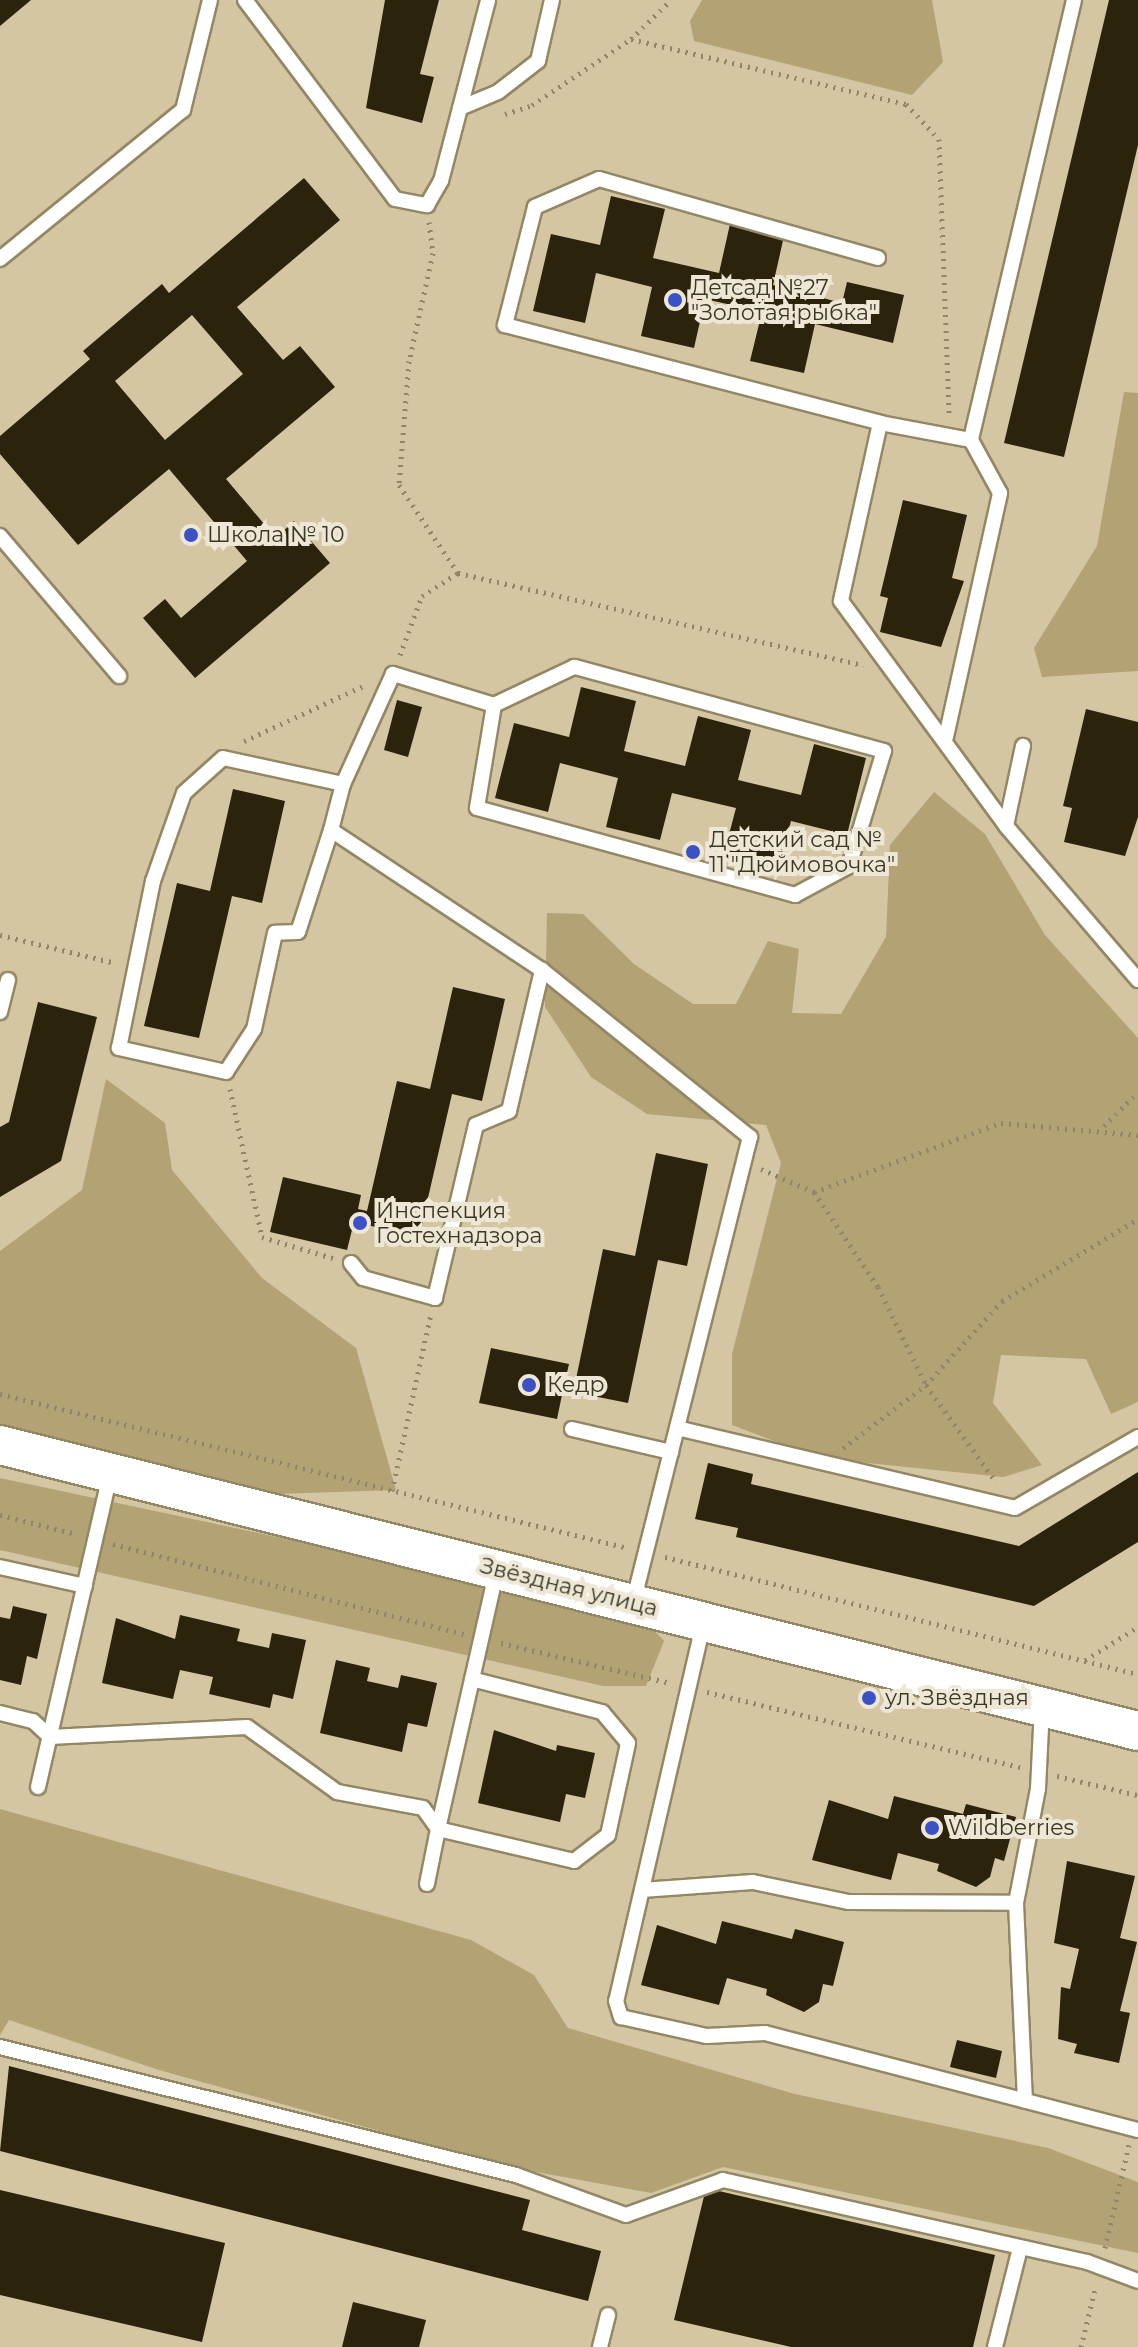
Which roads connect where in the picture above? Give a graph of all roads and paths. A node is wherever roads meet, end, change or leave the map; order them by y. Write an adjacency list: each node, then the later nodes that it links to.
1 (210, 0): 12 (lane)
2 (245, 0): 10 (lane)
3 (488, 0): 8 (lane)
4 (552, 0): 8 (lane)
5 (671, 0): 7 (path)
6 (1074, 0): 15 (lane)
7 (631, 39): 9 (path); 14 (path)
8 (460, 108): 10 (lane)
9 (487, 119)
10 (427, 205): 17 (path)
11 (878, 258): 13 (lane)
12 (0, 259)
13 (880, 423): 14 (lane); 18 (lane)
14 (949, 436): 15 (lane)
15 (971, 440): 22 (lane)
16 (0, 536): 20 (lane)
17 (458, 573): 18 (path); 19 (path)
18 (897, 673): 22 (lane)
19 (393, 674): 21 (lane); 24 (path); 25 (lane)
20 (119, 676)
21 (494, 705): 21 (lane)
22 (946, 737): 26 (lane)
23 (1023, 746): 26 (lane)
24 (223, 758): 25 (lane); 29 (lane)
25 (343, 784): 27 (lane)
26 (1006, 826): 32 (lane)
27 (331, 830): 30 (lane); 34 (lane)
28 (0, 935): 29 (path)
29 (133, 964): 34 (lane)
30 (542, 970): 38 (lane); 42 (lane)
31 (8, 980): 33 (lane)
32 (1138, 980)
33 (0, 1012)
34 (226, 1072): 41 (path)
35 (1138, 1092): 36 (path)
36 (1103, 1126): 37 (path); 39 (path)
37 (1138, 1135)
38 (744, 1161): 39 (path); 45 (lane)
39 (814, 1192): 43 (path)
40 (1138, 1219): 43 (path)
41 (351, 1263): 42 (lane)
42 (435, 1298): 52 (path)
43 (926, 1385): 50 (path); 53 (path)
44 (0, 1394): 52 (path)
45 (677, 1428): 49 (lane); 50 (lane)
46 (572, 1429): 49 (lane)
47 (1138, 1437): 53 (lane)
48 (0, 1445): 51 (street, Звёздная улица)
49 (671, 1452): 56 (lane)
50 (823, 1463): 53 (lane)
51 (111, 1473): 55 (lane); 58 (street, Звёздная улица)
52 (392, 1491): 56 (path)
53 (1015, 1508)
54 (0, 1515): 55 (path)
55 (97, 1540): 59 (lane); 63 (path)
56 (646, 1553): 60 (lane); 64 (path)
57 (0, 1567): 59 (lane)
58 (496, 1568): 60 (street, Звёздная улица); 63 (lane)
59 (85, 1586): 71 (lane)
60 (633, 1603): 61 (street, Звёздная улица)
61 (704, 1621): 67 (lane); 68 (street, Звёздная улица)
62 (1138, 1627): 64 (path)
63 (481, 1638): 66 (lane); 67 (path)
64 (1084, 1660): 65 (path)
65 (1138, 1674)
66 (472, 1679): 75 (lane); 75 (lane)
67 (689, 1688): 72 (path); 77 (lane)
68 (1042, 1707): 70 (street, Звёздная улица); 72 (lane)
69 (0, 1713): 71 (lane)
70 (1138, 1731)
71 (50, 1737): 73 (lane); 75 (lane)
72 (1039, 1772): 74 (path); 78 (lane)
73 (38, 1787)
74 (1138, 1795)
75 (438, 1829): 76 (lane)
76 (427, 1884)
77 (642, 1890): 78 (lane); 80 (lane)
78 (1016, 1903): 80 (lane)
79 (0, 2047): 82 (lane)
80 (1025, 2101): 81 (lane)
81 (1136, 2129): 83 (path)
82 (1020, 2248): 83 (lane); 87 (lane)
83 (1099, 2270): 84 (lane); 88 (path)
84 (1138, 2281)
85 (608, 2315): 86 (lane)
86 (600, 2347)
87 (995, 2347)
88 (1081, 2347)

